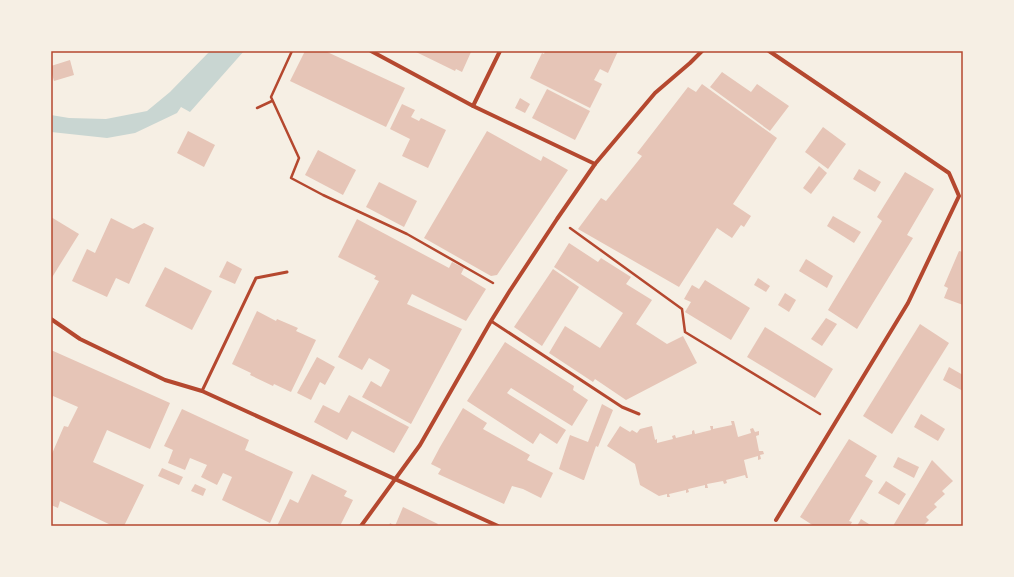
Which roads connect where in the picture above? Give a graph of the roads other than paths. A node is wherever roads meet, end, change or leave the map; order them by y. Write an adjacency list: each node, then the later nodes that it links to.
1 (371, 51): 5 (street)
2 (500, 51): 5 (street)
3 (702, 51): 6 (street)
4 (769, 51): 13 (street)
5 (473, 106): 6 (street)
6 (596, 164): 9 (street)
7 (287, 272): 10 (lane)
8 (51, 319): 10 (street)
9 (490, 321): 11 (lane); 12 (street)
10 (202, 391): 12 (street)
11 (639, 414)
12 (394, 479): 14 (street); 15 (street)
13 (776, 520)
14 (361, 526)
15 (498, 526)

